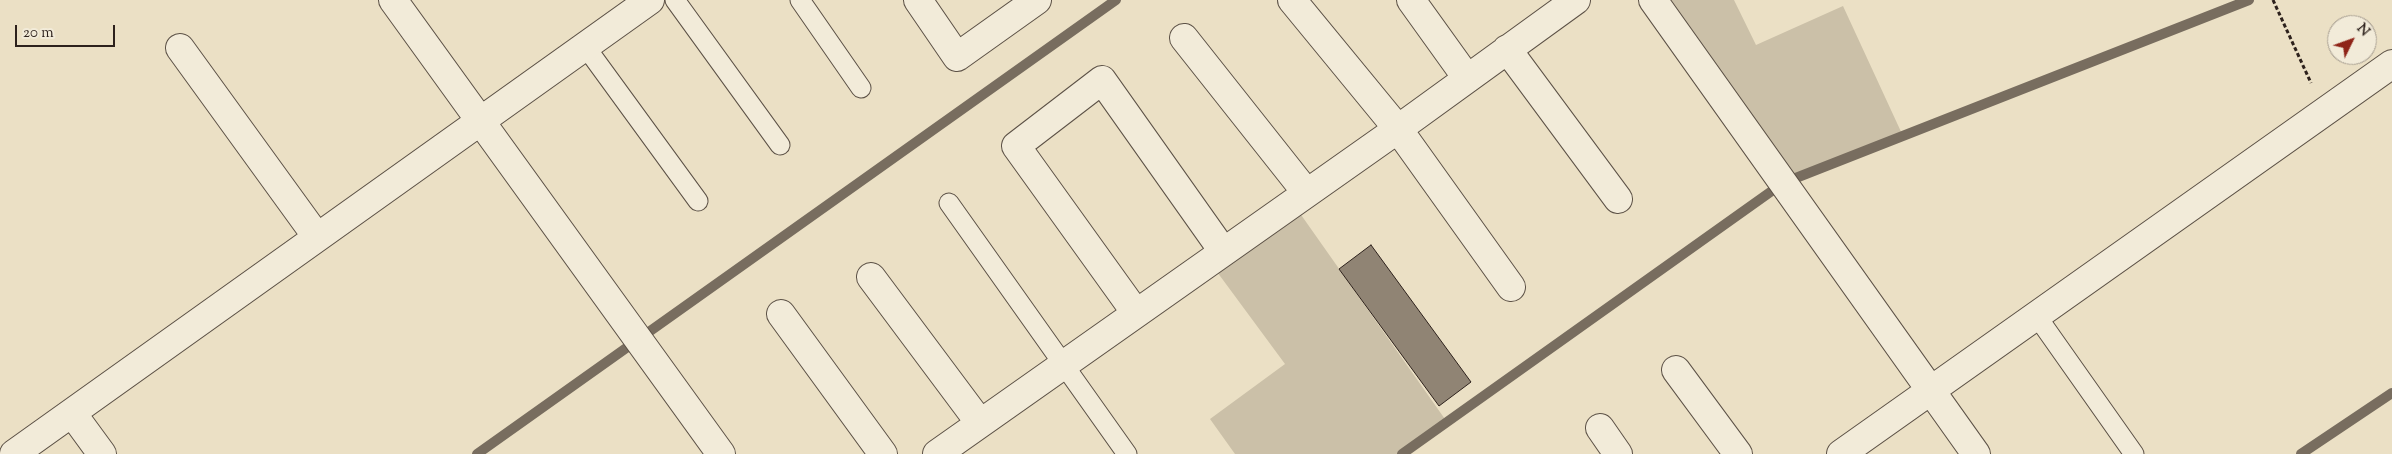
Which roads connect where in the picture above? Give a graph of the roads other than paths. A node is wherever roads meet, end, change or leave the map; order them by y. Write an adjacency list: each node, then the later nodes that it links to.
1 (393, 0): 18 (street)
2 (650, 0): 12 (street)
3 (675, 0): 20 (lane)
4 (800, 0): 17 (lane)
5 (918, 0): 6 (street)
6 (1037, 0)
7 (1292, 0): 19 (street)
8 (1411, 0): 16 (street)
9 (1576, 0): 14 (street)
10 (1653, 0): 34 (street)
11 (1184, 38): 21 (street)
12 (585, 46): 18 (street); 23 (lane)
13 (180, 48): 25 (street)
14 (1507, 49): 16 (street); 22 (street)
15 (2392, 64): 31 (street)
16 (1467, 78): 19 (street)
17 (861, 88)
18 (480, 121): 25 (street); 41 (street)
19 (1398, 129): 21 (street); 28 (street)
20 (780, 145)
21 (1306, 192): 26 (street)
22 (1618, 199)
23 (698, 202)
24 (949, 203): 32 (lane)
25 (317, 237): 35 (street)
26 (1223, 251): 29 (street); 29 (street)
27 (871, 277): 36 (street)
28 (1511, 287)
29 (1136, 312): 32 (street)
30 (781, 314): 42 (street)
31 (2036, 315): 34 (street); 48 (lane)
32 (1063, 364): 36 (street); 43 (lane)
33 (1676, 370): 45 (street)
34 (1930, 390): 46 (street); 47 (street)
35 (72, 413): 39 (street); 40 (street)
36 (980, 423): 38 (street)
37 (1600, 428): 44 (street)
38 (948, 451)
39 (14, 454)
40 (102, 454)
41 (722, 454)
42 (883, 454)
43 (1127, 454)
44 (1618, 454)
45 (1738, 454)
46 (1841, 454)
47 (1976, 454)
48 (2134, 454)

